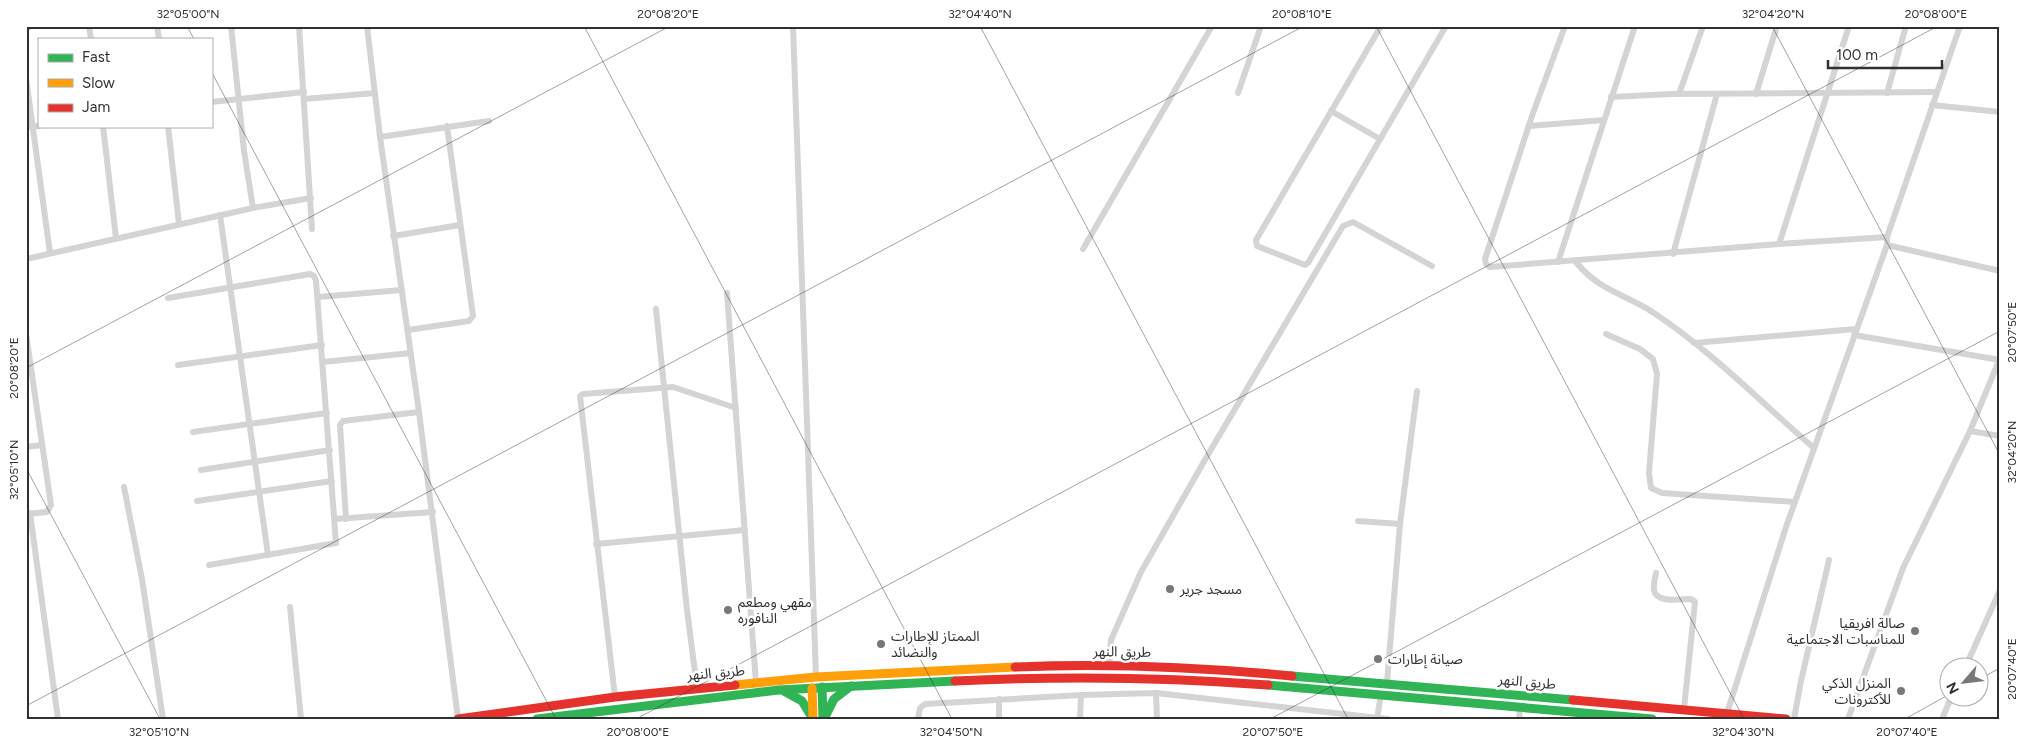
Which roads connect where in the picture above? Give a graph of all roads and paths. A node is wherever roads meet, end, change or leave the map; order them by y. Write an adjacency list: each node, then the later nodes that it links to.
1 (231, 26): 27 (street)
2 (299, 26): 25 (street)
3 (367, 26): 18 (street)
4 (793, 26): 115 (street)
5 (1212, 26): 52 (street)
6 (1261, 26): 19 (street)
7 (1381, 26): 30 (street)
8 (1446, 26): 40 (street)
9 (1565, 26): 36 (street)
10 (1635, 26): 26 (street)
11 (1703, 26): 21 (street)
12 (1777, 26): 23 (street)
13 (1850, 26): 24 (street)
14 (1906, 26): 20 (street)
15 (1960, 26): 17 (street)
16 (26, 78): 34 (street)
17 (1936, 92): 20 (street); 29 (street)
18 (375, 93): 25 (street); 39 (street)
19 (1238, 93)
20 (1886, 93): 24 (street)
21 (1679, 94): 22 (street); 26 (street)
22 (1717, 94): 23 (street); 54 (street)
23 (1756, 94): 24 (street)
24 (1829, 94): 50 (street)
25 (304, 96): 27 (street); 41 (street)
26 (1611, 97): 32 (street)
27 (238, 98): 28 (street); 42 (street)
28 (212, 102)
29 (1932, 105): 31 (street); 49 (street)
30 (1331, 111): 40 (street); 40 (street)
31 (2000, 112)
32 (1604, 120): 36 (street); 57 (street)
33 (490, 121): 35 (street)
34 (33, 126): 53 (street)
35 (447, 126): 39 (street); 45 (street)
36 (1529, 126): 57 (street)
37 (103, 128): 48 (street)
38 (168, 128): 44 (street)
39 (380, 137): 47 (street)
40 (1380, 139)
41 (311, 198): 42 (street); 46 (street)
42 (253, 208): 43 (street)
43 (220, 215): 44 (street); 60 (street)
44 (179, 224): 48 (street)
45 (460, 225): 47 (street); 66 (street)
46 (312, 229)
47 (393, 236): 61 (street)
48 (116, 238): 53 (street)
49 (1887, 238): 50 (street); 51 (street)
50 (1779, 244): 54 (street)
51 (1887, 245): 59 (street); 67 (street)
52 (1083, 249)
53 (50, 253): 55 (street)
54 (1673, 254): 56 (street)
55 (26, 259)
56 (1575, 261): 57 (street); 70 (street)
57 (1558, 262)
58 (1432, 266): 114 (street)
59 (2000, 272)
60 (230, 287): 63 (street); 64 (street); 73 (street)
61 (402, 290): 63 (street); 66 (street)
62 (727, 293): 80 (street)
63 (318, 297): 71 (street)
64 (168, 298)
65 (656, 309): 78 (street)
66 (408, 330): 72 (street)
67 (1855, 332): 70 (street); 74 (street); 89 (street)
68 (26, 334): 77 (street)
69 (1606, 334): 97 (street)
70 (1694, 343): 89 (street)
71 (322, 345): 73 (street); 75 (street)
72 (411, 353): 75 (street); 81 (street)
73 (240, 356): 76 (street); 83 (street)
74 (2000, 359): 84 (street)
75 (323, 362): 82 (street)
76 (178, 366)
77 (29, 373): 87 (street)
78 (662, 388): 80 (street); 105 (street); 106 (street)
79 (1417, 392): 103 (street)
80 (736, 408): 104 (street)
81 (419, 412): 98 (street); 100 (street)
82 (327, 413): 83 (street); 90 (street)
83 (250, 423): 85 (street); 91 (street)
84 (1970, 431): 86 (street); 150 (street)
85 (193, 432)
86 (2000, 436)
87 (42, 445): 88 (street); 99 (street)
88 (26, 448)
89 (1814, 448): 97 (street)
90 (330, 450): 91 (street); 93 (street)
91 (255, 461): 92 (street); 95 (street)
92 (201, 470)
93 (332, 481): 95 (street); 101 (street)
94 (124, 487): 135 (street)
95 (259, 491): 96 (street); 107 (street)
96 (198, 501)
97 (1795, 502): 131 (street)
98 (433, 512): 100 (street); 137 (street)
99 (28, 514): 134 (street)
100 (346, 518): 101 (street)
101 (335, 519): 107 (street)
102 (1358, 521): 103 (street)
103 (1400, 524): 117 (street)
104 (745, 530): 105 (street); 116 (street)
105 (679, 536): 106 (street); 120 (street)
106 (596, 544): 126 (street)
107 (268, 555): 109 (street)
108 (1829, 560): 149 (street)
109 (209, 565)
110 (1656, 573): 130 (street)
111 (2000, 590): 113 (street)
112 (290, 607): 136 (street)
113 (1969, 658)
114 (1108, 666): 115 (main road, طريق النهر); 117 (main road, طريق النهر)
115 (816, 677): 116 (main road, طريق النهر)
116 (756, 683): 120 (main road, طريق النهر)
117 (1388, 683): 128 (main road, طريق النهر)
118 (852, 685): 119 (main road, طريق النهر); 124 (main road, طريق النهر); 140 (main road)
119 (822, 687): 121 (main road, طريق النهر); 140 (main road)
120 (697, 688): 126 (main road, طريق النهر)
121 (812, 688): 122 (main road, طريق النهر); 139 (main road)
122 (779, 690): 138 (main road, طريق النهر); 139 (main road)
123 (1156, 694): 125 (street); 133 (street); 144 (street)
124 (1381, 694): 129 (main road, طريق النهر); 133 (street)
125 (1081, 695): 127 (street); 143 (street)
126 (615, 697): 137 (main road, طريق النهر)
127 (999, 699): 141 (street); 142 (street)
128 (1599, 702): 130 (main road, طريق النهر); 132 (street)
129 (1520, 706): 132 (main road, طريق النهر); 146 (street)
130 (1684, 709): 131 (main road, طريق النهر)
131 (1727, 713): 148 (main road, طريق النهر)
132 (1600, 716): 147 (main road, طريق النهر)
133 (1377, 718): 145 (street)
134 (58, 719)
135 (163, 719)
136 (301, 719)
137 (458, 719)
138 (537, 719)
139 (813, 719)
140 (823, 719)
141 (918, 719)
142 (998, 719)
143 (1080, 719)
144 (1157, 719)
145 (1388, 719)
146 (1519, 719)
147 (1652, 719)
148 (1786, 719)
149 (1794, 719)
150 (1848, 719)

